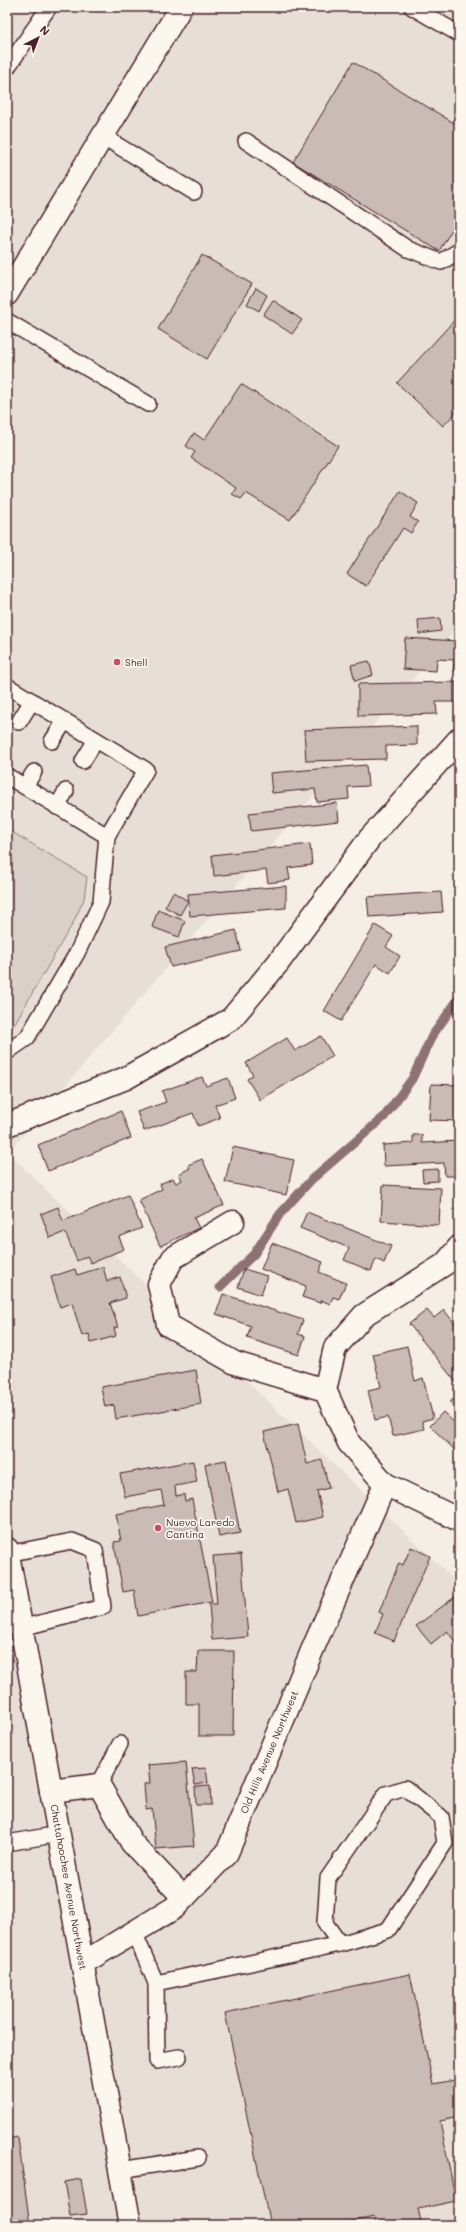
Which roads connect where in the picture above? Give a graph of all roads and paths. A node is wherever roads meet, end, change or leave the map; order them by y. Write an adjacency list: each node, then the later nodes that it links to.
1 (49, 7): 5 (lane)
2 (181, 7): 6 (street)
3 (412, 7): 4 (lane)
4 (459, 34)
5 (7, 68)
6 (102, 136): 8 (lane); 10 (street)
7 (246, 141): 9 (lane)
8 (194, 192)
9 (459, 251)
10 (7, 294)
11 (7, 321): 12 (lane)
12 (148, 404)
13 (7, 686): 14 (lane)
14 (32, 701): 15 (lane); 16 (lane)
15 (65, 721): 17 (lane); 19 (lane)
16 (19, 722)
17 (96, 740): 20 (lane); 26 (lane)
18 (459, 740): 28 (street)
19 (52, 741)
20 (83, 761)
21 (34, 772): 23 (lane)
22 (7, 776): 23 (lane)
23 (25, 786): 25 (lane)
24 (66, 791): 25 (lane)
25 (57, 807): 26 (lane)
26 (107, 836): 27 (lane)
27 (7, 1052)
28 (7, 1125)
29 (233, 1222): 31 (street)
30 (459, 1247): 31 (street)
31 (325, 1390): 32 (street)
32 (385, 1484): 33 (street); 41 (street, Old Hills Avenue Northwest)
33 (459, 1520)
34 (7, 1552): 35 (street, Chattahoochee Avenue Northwest); 35 (lane)
35 (21, 1628): 38 (street, Chattahoochee Avenue Northwest)
36 (120, 1744): 37 (lane)
37 (99, 1785): 38 (street); 41 (street)
38 (51, 1791): 39 (street, Chattahoochee Avenue Northwest)
39 (59, 1834): 40 (lane); 44 (street, Chattahoochee Avenue Northwest)
40 (7, 1843)
41 (184, 1898): 42 (street, Old Hills Avenue Northwest)
42 (134, 1932): 44 (street, Old Hills Avenue Northwest); 45 (lane)
43 (340, 1944): 43 (lane); 45 (lane)
44 (83, 1963): 48 (street, Chattahoochee Avenue Northwest)
45 (156, 1983): 46 (lane)
46 (179, 2057)
47 (198, 2158): 48 (lane)
48 (120, 2170): 49 (street, Chattahoochee Avenue Northwest)
49 (130, 2225)

